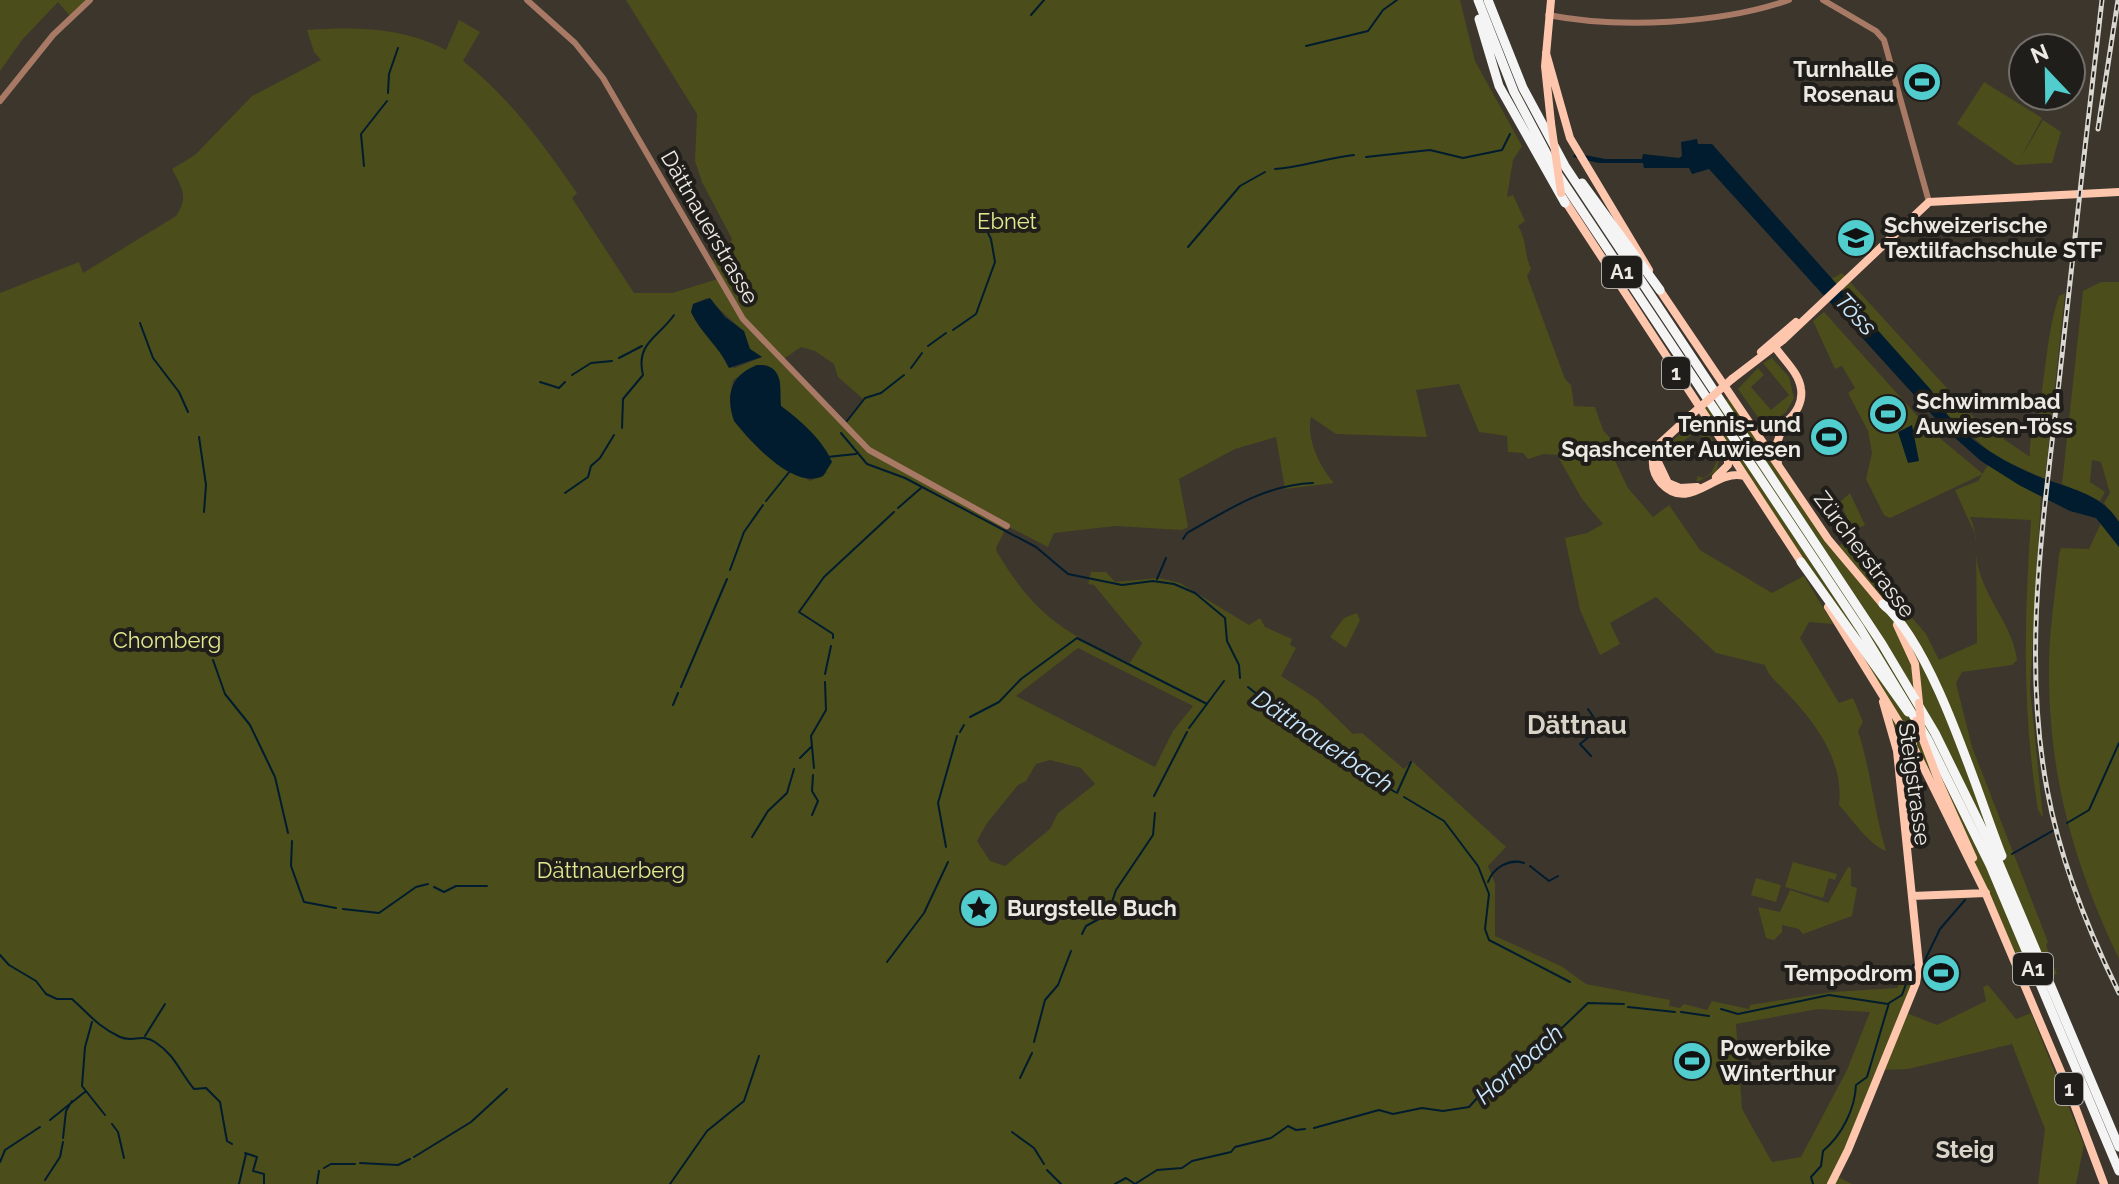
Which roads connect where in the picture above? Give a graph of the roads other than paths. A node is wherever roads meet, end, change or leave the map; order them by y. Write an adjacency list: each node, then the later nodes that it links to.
1 (90, 0): 10 (street)
2 (527, 0): 25 (street, Dättnauerstrasse)
3 (1476, 0): 13 (highway, A1); 30 (highway, A1)
4 (1488, 0): 11 (highway, A1)
5 (1551, 0): 8 (main road, Zürcherstrasse / 1)
6 (1789, 0): 8 (street)
7 (1823, 0): 14 (street)
8 (1548, 15): 9 (main road, Zürcherstrasse / 1)
9 (1546, 53): 13 (main road, Zürcherstrasse / 1, bridge); 15 (main road, Zürcherstrasse / 1)
10 (0, 101)
11 (1565, 166): 15 (highway, A1); 33 (highway, A1)
12 (2119, 192): 14 (main road)
13 (1563, 198): 22 (main road, Zürcherstrasse / 1)
14 (1929, 202): 16 (main road)
15 (1660, 290): 20 (main road, Zürcherstrasse / 1)
16 (1803, 318): 17 (main road); 18 (main road)
17 (1775, 347): 18 (main road); 19 (main road)
18 (1755, 360): 21 (main road, bridge)
19 (1784, 423): 20 (main road); 23 (main road)
20 (1751, 427): 23 (main road, Zürcherstrasse / 1)
21 (1667, 435): 22 (main road); 24 (main road)
22 (1728, 451): 24 (main road, Zürcherstrasse / 1)
23 (1778, 465): 27 (main road, Zürcherstrasse / 1)
24 (1744, 476): 26 (main road, Zürcherstrasse / 1)
25 (1007, 526)
26 (1801, 562): 28 (main road, Zürcherstrasse / 1); 30 (highway, A1)
27 (1883, 604): 29 (main road, Zürcherstrasse / 1); 33 (highway, A1)
28 (1872, 679): 31 (main road, Zürcherstrasse / 1); 32 (main road, Steigstrasse)
29 (1919, 703): 31 (main road, Zürcherstrasse / 1, bridge); 32 (main road, Steigstrasse, bridge)
30 (1921, 726): 35 (highway, A1)
31 (1985, 893): 32 (main road); 37 (main road, Zürcherstrasse / 1)
32 (1912, 896): 36 (main road, Steigstrasse)
33 (2026, 927): 34 (highway, A1)
34 (2119, 1147)
35 (2119, 1171)
36 (1831, 1184)
37 (2104, 1184)

